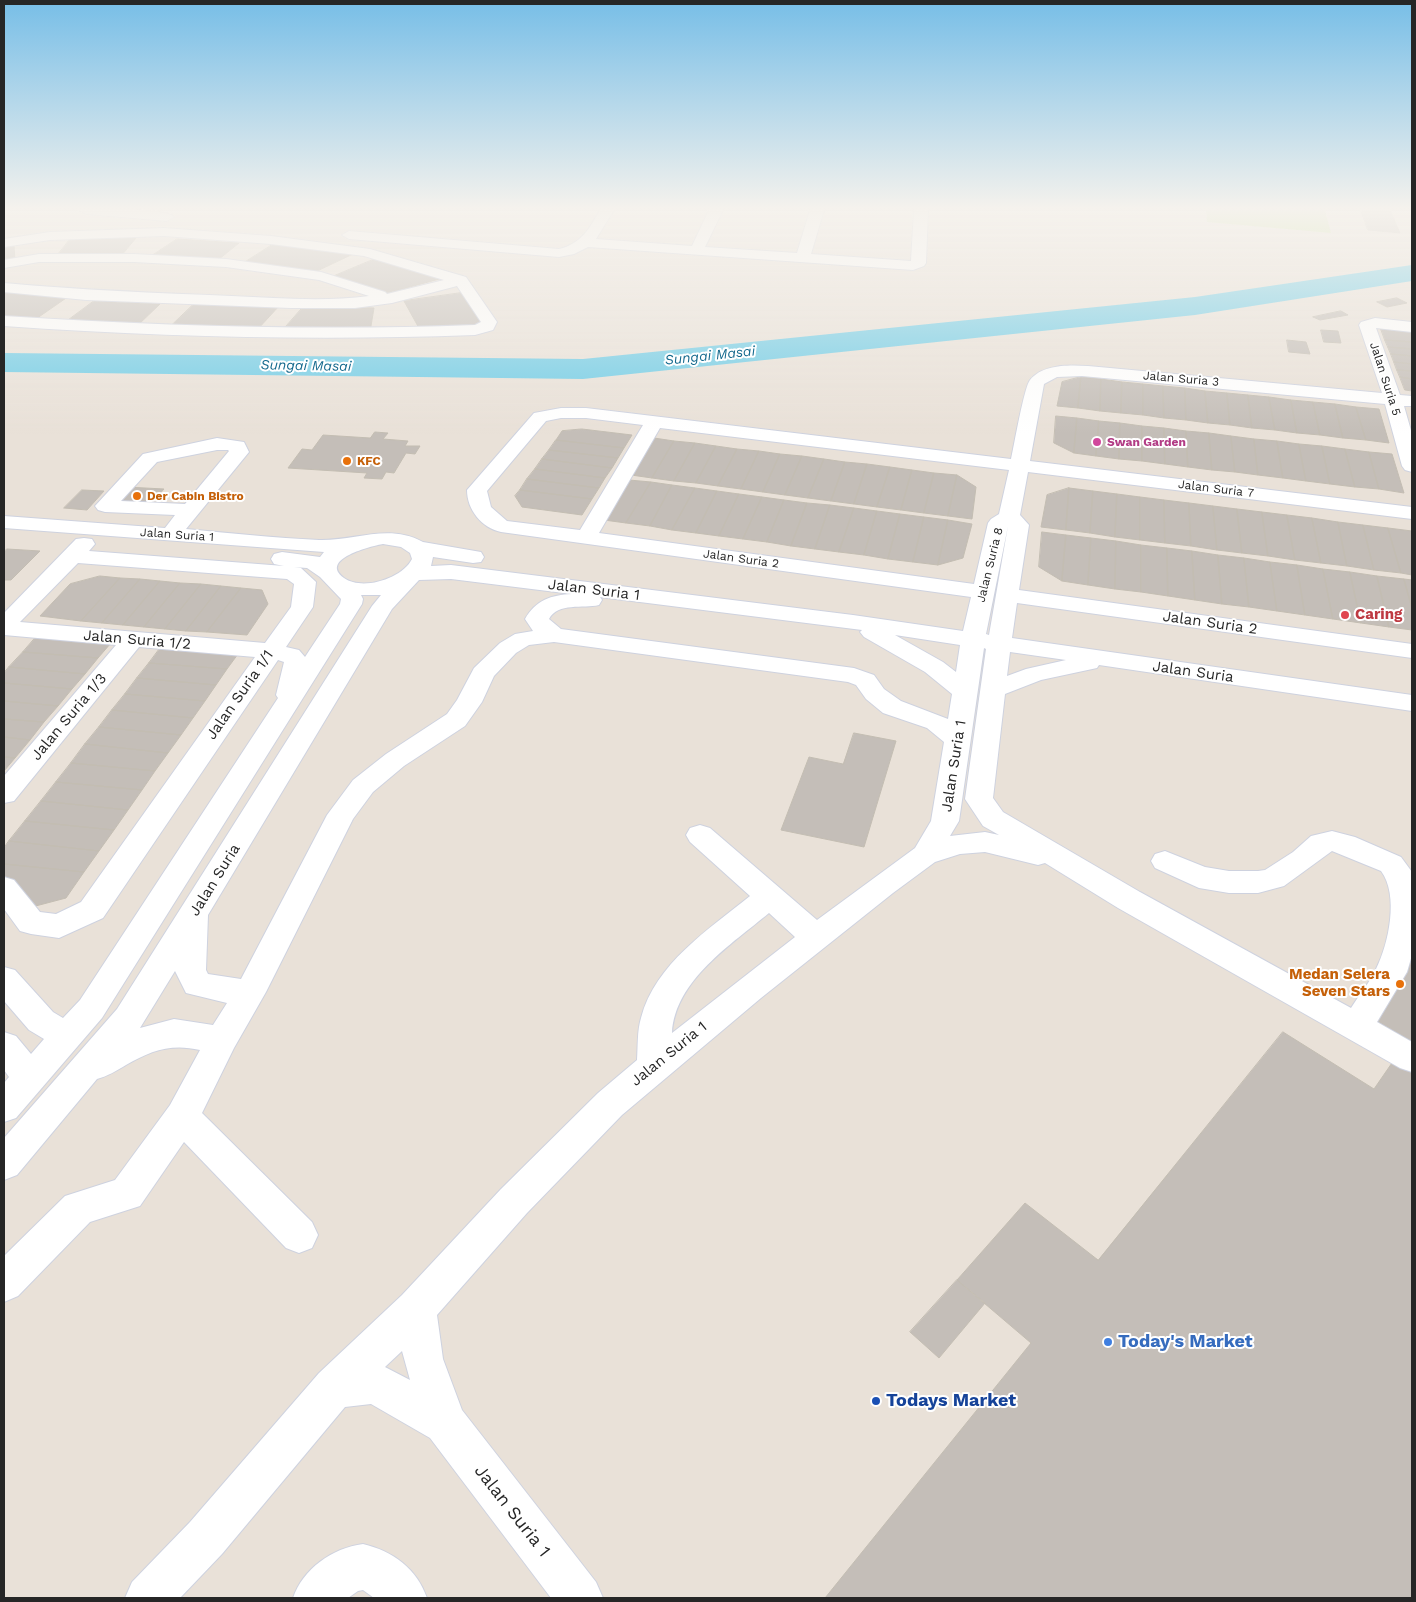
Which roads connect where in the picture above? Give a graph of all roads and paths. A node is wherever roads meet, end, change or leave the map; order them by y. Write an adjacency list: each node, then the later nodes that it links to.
1 (155, 285): 7 (street)
2 (343, 285): 10 (street)
3 (451, 285): 10 (street)
4 (464, 285): 16 (street)
5 (4, 288): 6 (street)
6 (86, 295): 7 (street); 12 (street)
7 (140, 297): 8 (street)
8 (191, 299): 9 (street); 14 (street)
9 (291, 303): 10 (street); 15 (street)
10 (401, 308): 16 (street)
11 (4, 321): 12 (street)
12 (46, 324): 14 (street)
13 (1412, 327): 17 (street, Jalan Suria 5)
14 (154, 328): 15 (street)
15 (267, 333): 16 (street)
16 (398, 334)
17 (1392, 399): 18 (street, Jalan Suria 3); 20 (street, Jalan Suria 3); 21 (street, Jalan Suria 5)
18 (1412, 401)
19 (655, 421): 20 (street, Jalan Suria 7); 26 (street, Jalan Suria 7); 29 (street)
20 (1020, 465): 23 (street, Jalan Suria 7); 24 (street, Jalan Suria 8)
21 (1412, 466)
22 (191, 510): 22 (street); 27 (street)
23 (1412, 513)
24 (1009, 517): 35 (street, Jalan Suria 8); 36 (street)
25 (4, 522): 30 (street, Jalan Suria 1)
26 (501, 526): 29 (street, Jalan Suria 2)
27 (170, 535): 30 (street, Jalan Suria 1); 31 (street, Jalan Suria 1)
28 (4, 538): 30 (street, Jalan Suria 1)
29 (586, 538): 35 (street, Jalan Suria 2)
30 (85, 543): 34 (street, Jalan Suria 1); 39 (street); 45 (street, Jalan Suria 1/1)
31 (350, 545): 32 (street, Jalan Suria 1); 34 (street)
32 (418, 548): 33 (street); 40 (street, Jalan Suria 1)
33 (411, 577): 34 (street, Jalan Suria 1); 37 (street, Jalan Suria 1); 61 (street, Jalan Suria)
34 (335, 579): 51 (street)
35 (982, 592): 40 (street, Jalan Suria 8)
36 (1008, 595): 42 (street); 46 (street, Jalan Suria 2)
37 (647, 597): 38 (street, Jalan Suria 1); 41 (street)
38 (853, 622): 40 (street, Jalan Suria 1); 49 (street)
39 (4, 627): 43 (street, Jalan Suria 1/2)
40 (975, 632): 42 (street, Jalan Suria); 49 (street, Jalan Suria 1)
41 (554, 634): 52 (street); 64 (street)
42 (1001, 636): 44 (street, Jalan Suria); 48 (street)
43 (133, 639): 45 (street, Jalan Suria 1/2); 54 (street, Jalan Suria 1/3)
44 (1107, 650): 47 (street, Jalan Suria); 48 (street); 50 (street, Jalan Suria)
45 (271, 651): 51 (street, Jalan Suria 1/2); 59 (street, Jalan Suria 1/1)
46 (1412, 651)
47 (1412, 684)
48 (994, 689): 57 (street)
49 (964, 698): 52 (street); 53 (street, Jalan Suria 1)
50 (1412, 703)
51 (285, 708): 66 (street)
52 (920, 716): 53 (street)
53 (958, 740): 56 (street, Jalan Suria 1)
54 (4, 794)
55 (700, 835): 60 (street)
56 (925, 854): 57 (street); 62 (street, Jalan Suria 1)
57 (1062, 860): 65 (street)
58 (1166, 861): 65 (street)
59 (4, 888)
60 (770, 896): 62 (street); 70 (street)
61 (194, 913): 64 (street); 71 (street, Jalan Suria)
62 (816, 937): 70 (street, Jalan Suria 1)
63 (4, 979): 66 (street)
64 (250, 992): 67 (street)
65 (1357, 1026): 69 (street)
66 (70, 1033): 72 (street)
67 (221, 1041): 71 (street); 74 (street)
68 (4, 1046): 72 (street)
69 (1412, 1058)
70 (654, 1066): 78 (street, Jalan Suria 1)
71 (80, 1076): 75 (street, Jalan Suria)
72 (30, 1078): 73 (street)
73 (4, 1107)
74 (182, 1116): 76 (street); 77 (street)
75 (4, 1164)
76 (299, 1235)
77 (4, 1284)
78 (416, 1309): 79 (street, Jalan Suria 1); 80 (street, Jalan Suria 1)
79 (334, 1388): 80 (street, Jalan Suria 1); 81 (street)
80 (445, 1423): 84 (street, Jalan Suria 1)
81 (148, 1598)
82 (316, 1598): 83 (street)
83 (404, 1598)
84 (580, 1598)

